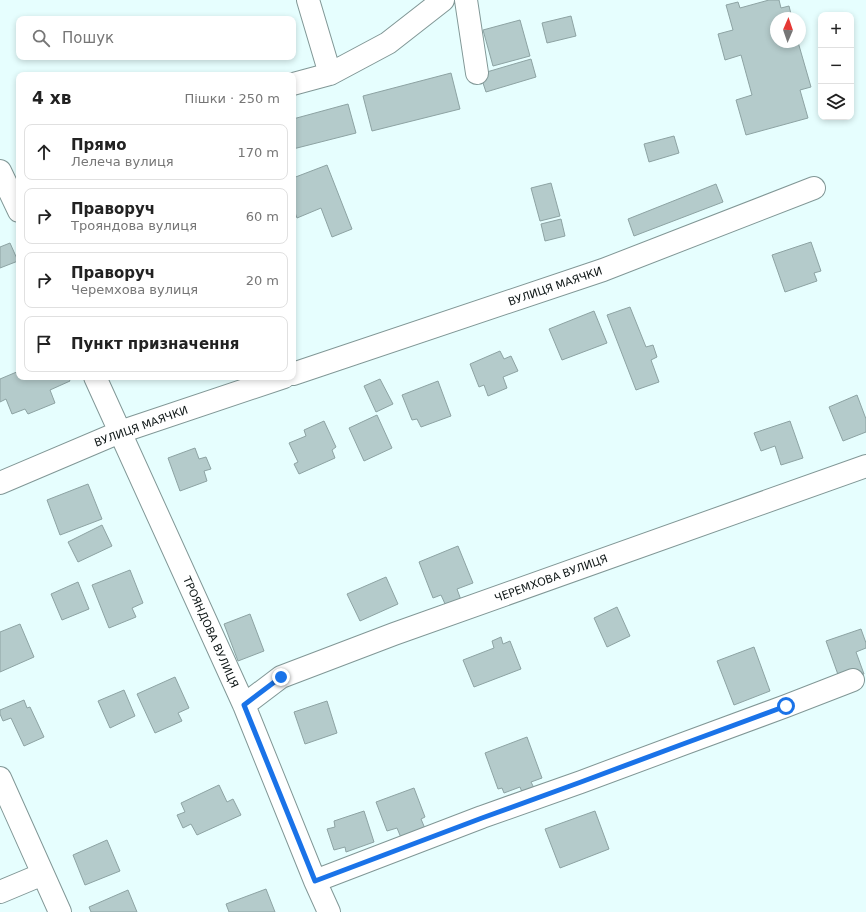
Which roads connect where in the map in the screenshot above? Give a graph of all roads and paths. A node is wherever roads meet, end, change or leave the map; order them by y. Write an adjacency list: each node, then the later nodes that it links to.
1 (308, 0): 5 (street)
2 (443, 0): 5 (street)
3 (466, 0): 4 (street)
4 (477, 73)
5 (330, 74): 6 (street)
6 (296, 83)
7 (0, 171): 9 (street)
8 (814, 188): 10 (street, ВУЛИЦЯ МАЯЧКИ)
9 (16, 205)
10 (296, 373)
11 (96, 380): 13 (street, ТРОЯНДОВА ВУЛИЦЯ)
12 (275, 380): 13 (street, ВУЛИЦЯ МАЯЧКИ)
13 (120, 432): 15 (street, ВУЛИЦЯ МАЯЧКИ); 17 (street, ТРОЯНДОВА ВУЛИЦЯ)
14 (866, 466): 17 (street, ЧЕРЕМХОВА ВУЛИЦЯ)
15 (0, 483)
16 (853, 680): 20 (street)
17 (244, 705): 20 (street, ТРОЯНДОВА ВУЛИЦЯ)
18 (0, 778): 19 (street)
19 (43, 874): 21 (street); 22 (street)
20 (315, 881): 23 (street, ТРОЯНДОВА ВУЛИЦЯ)
21 (0, 892)
22 (60, 912)
23 (328, 912)

